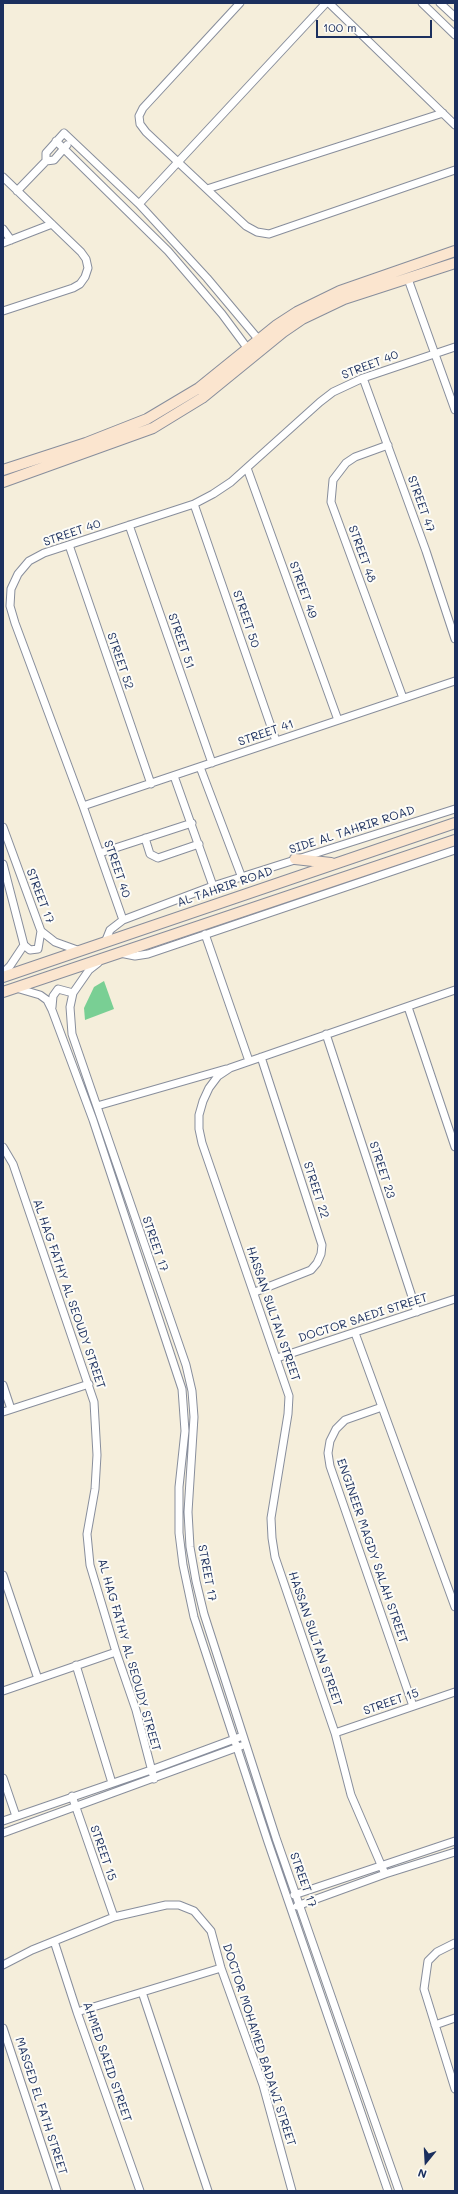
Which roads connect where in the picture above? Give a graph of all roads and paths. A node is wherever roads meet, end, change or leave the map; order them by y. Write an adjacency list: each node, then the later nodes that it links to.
1 (240, 3): 13 (street)
2 (327, 3): 7 (street); 13 (street)
3 (422, 3): 6 (street)
4 (440, 3): 5 (street)
5 (455, 17)
6 (455, 34)
7 (443, 113): 8 (street); 16 (street)
8 (455, 125)
9 (72, 140): 10 (street); 11 (street); 18 (street)
10 (56, 141): 11 (street); 12 (street)
11 (64, 148): 12 (street); 29 (street)
12 (46, 161): 17 (street)
13 (179, 162): 16 (street); 18 (street)
14 (455, 170): 16 (street)
15 (3, 177): 17 (street)
16 (207, 189)
17 (17, 191): 19 (street)
18 (139, 204): 27 (street)
19 (52, 224): 21 (street); 26 (street)
20 (3, 229): 21 (street)
21 (10, 240): 22 (street)
22 (3, 243)
23 (455, 251): 27 (street)
24 (455, 263): 25 (street)
25 (408, 279): 30 (street); 34 (street)
26 (3, 311)
27 (259, 340): 29 (street)
28 (455, 347): 30 (street, STREET 40)
29 (248, 349): 34 (street)
30 (435, 354): 31 (street, STREET 40); 32 (street)
31 (363, 378): 33 (street, STREET 47); 36 (street, STREET 40)
32 (455, 410)
33 (388, 445): 42 (street, STREET 47); 44 (street, STREET 48)
34 (88, 448): 35 (street)
35 (68, 454): 37 (street); 38 (street)
36 (247, 468): 39 (street, STREET 40); 45 (street, STREET 49)
37 (3, 470)
38 (3, 482)
39 (194, 504): 40 (street, STREET 40); 46 (street, STREET 50)
40 (129, 526): 41 (street, STREET 40); 47 (street, STREET 51)
41 (69, 545): 50 (street, STREET 52); 51 (street, STREET 40)
42 (455, 639)
43 (455, 681): 44 (street, STREET 41)
44 (403, 698): 45 (street, STREET 41)
45 (338, 720): 46 (street, STREET 41)
46 (276, 741): 47 (street, STREET 41)
47 (212, 763): 48 (street, STREET 41)
48 (200, 767): 49 (street, STREET 41); 63 (street)
49 (174, 776): 50 (street, STREET 41); 54 (street)
50 (151, 784): 51 (street, STREET 41)
51 (83, 806): 59 (street, STREET 40)
52 (455, 809): 60 (street, SIDE AL TAHRIR ROAD)
53 (454, 821): 61 (street, AL TAHRIR ROAD)
54 (192, 823): 56 (street); 58 (street)
55 (3, 827): 72 (street, STREET 17)
56 (145, 838): 58 (street); 59 (street)
57 (454, 843): 65 (street); 66 (street)
58 (199, 844): 64 (street)
59 (100, 853): 70 (street, STREET 40)
60 (296, 859): 61 (street); 63 (street, SIDE AL TAHRIR ROAD)
61 (335, 863): 67 (street, AL TAHRIR ROAD)
62 (3, 864): 74 (street, STREET 17)
63 (242, 878): 64 (street, SIDE AL TAHRIR ROAD)
64 (213, 886): 70 (street, SIDE AL TAHRIR ROAD)
65 (318, 886): 66 (street); 69 (street)
66 (305, 899): 71 (street)
67 (220, 902): 68 (street, AL TAHRIR ROAD); 69 (street)
68 (193, 912): 71 (street); 73 (street, AL TAHRIR ROAD)
69 (229, 916): 71 (street)
70 (123, 920): 73 (street, SIDE AL TAHRIR ROAD)
71 (203, 930): 76 (street); 87 (street)
72 (41, 931): 74 (street); 75 (street, STREET 17)
73 (106, 940): 75 (street, AL TAHRIR ROAD)
74 (24, 945): 77 (street)
75 (80, 951): 78 (street, AL TAHRIR ROAD)
76 (103, 959): 79 (street); 82 (street, STREET 17)
77 (3, 973)
78 (3, 977)
79 (16, 988): 81 (street); 84 (street, STREET 17)
80 (455, 990): 83 (street, HASSAN SULTAN STREET)
81 (3, 992)
82 (73, 993): 84 (street); 89 (street, STREET 17)
83 (408, 1007): 85 (street, HASSAN SULTAN STREET); 91 (street)
84 (52, 1010): 112 (street, STREET 17)
85 (326, 1034): 86 (street, HASSAN SULTAN STREET); 94 (street, STREET 23)
86 (261, 1057): 87 (street, HASSAN SULTAN STREET); 92 (street, STREET 22)
87 (249, 1061): 88 (street, HASSAN SULTAN STREET)
88 (230, 1068): 89 (street); 92 (street, HASSAN SULTAN STREET)
89 (97, 1106): 111 (street, STREET 17)
90 (3, 1147): 97 (street, AL HAG FATHY AL SEOUDY STREET)
91 (455, 1147)
92 (255, 1292): 96 (street, HASSAN SULTAN STREET)
93 (455, 1299): 94 (street, DOCTOR SAEDI STREET)
94 (416, 1312): 95 (street, DOCTOR SAEDI STREET)
95 (355, 1333): 96 (street, DOCTOR SAEDI STREET); 99 (street)
96 (277, 1358): 110 (street, HASSAN SULTAN STREET)
97 (89, 1384): 100 (street); 104 (street, AL HAG FATHY AL SEOUDY STREET)
98 (3, 1385): 100 (street)
99 (382, 1407): 103 (street); 109 (street, ENGINEER MAGDY SALAH STREET)
100 (11, 1409): 101 (street)
101 (3, 1412)
102 (3, 1575): 106 (street)
103 (455, 1607)
104 (116, 1652): 105 (street); 115 (street, AL HAG FATHY AL SEOUDY STREET)
105 (76, 1666): 106 (street); 118 (street)
106 (38, 1679): 107 (street)
107 (3, 1691)
108 (455, 1692): 109 (street, STREET 15)
109 (414, 1706): 110 (street, STREET 15)
110 (334, 1733): 126 (street, HASSAN SULTAN STREET)
111 (244, 1736): 112 (street); 113 (street, STREET 17)
112 (235, 1739): 114 (street, STREET 17); 115 (street)
113 (246, 1744): 114 (street); 128 (street, STREET 17)
114 (238, 1747): 117 (street); 129 (street, STREET 17)
115 (151, 1770): 117 (street, AL HAG FATHY AL SEOUDY STREET); 118 (street)
116 (3, 1778): 121 (street)
117 (154, 1779): 120 (street)
118 (112, 1783): 119 (street)
119 (72, 1796): 120 (street, STREET 15); 121 (street)
120 (76, 1807): 123 (street); 132 (street, STREET 15)
121 (16, 1816): 122 (street)
122 (3, 1821)
123 (3, 1833)
124 (455, 1841): 126 (street)
125 (455, 1852): 127 (street)
126 (382, 1865): 127 (street, HASSAN SULTAN STREET); 128 (street)
127 (386, 1874): 130 (street)
128 (297, 1894): 129 (street); 130 (street, STREET 17)
129 (287, 1897): 131 (street, STREET 17)
130 (301, 1905): 131 (street); 148 (street, STREET 17)
131 (292, 1908): 147 (street, STREET 17)
132 (114, 1916): 133 (street); 136 (street, DOCTOR MOHAMED BADAWI STREET)
133 (54, 1941): 135 (street); 138 (street, AHMED SAEID STREET)
134 (455, 1943): 140 (street)
135 (3, 1965)
136 (221, 1968): 137 (street); 146 (street, DOCTOR MOHAMED BADAWI STREET)
137 (142, 1992): 138 (street); 145 (street)
138 (77, 2012): 144 (street, AHMED SAEID STREET)
139 (455, 2018): 140 (street)
140 (435, 2025): 142 (street)
141 (3, 2028): 143 (street, MASGED EL FATH STREET)
142 (455, 2090)
143 (57, 2191)
144 (140, 2191)
145 (208, 2191)
146 (292, 2191)
147 (388, 2191)
148 (399, 2191)

